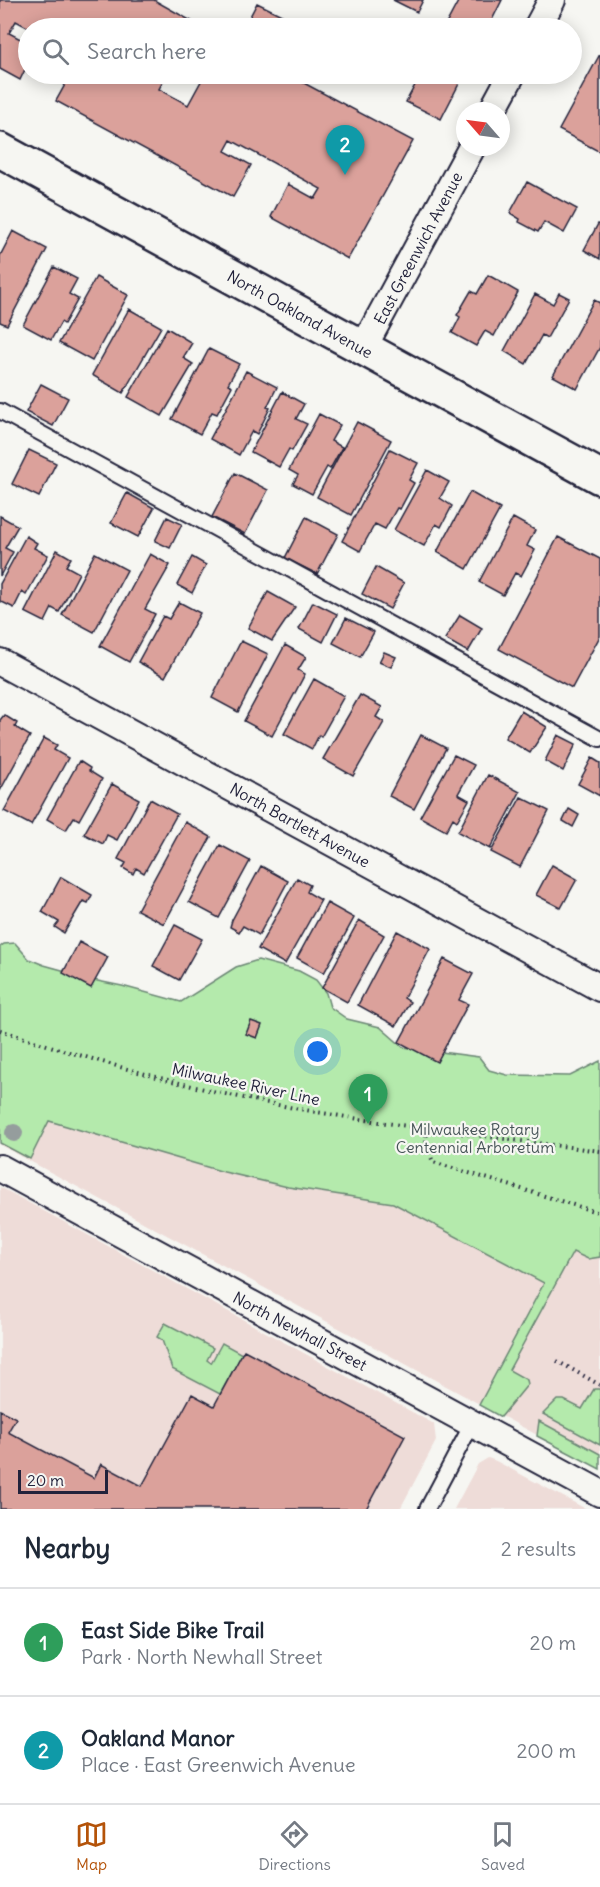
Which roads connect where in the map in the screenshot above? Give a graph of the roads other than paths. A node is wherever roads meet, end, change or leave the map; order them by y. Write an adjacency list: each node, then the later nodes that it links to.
1 (552, 0): 2 (street)
2 (542, 18)
3 (507, 84): 4 (street)
4 (497, 102)
5 (0, 150): 7 (main road, North Oakland Avenue)
6 (467, 156): 7 (street, East Greenwich Avenue)
7 (363, 348): 9 (main road, North Oakland Avenue)
8 (0, 411): 11 (lane)
9 (600, 477)
10 (0, 662): 12 (street, North Bartlett Avenue)
11 (600, 739)
12 (600, 988)
13 (0, 1168): 14 (street, North Newhall Street)
14 (472, 1424): 15 (street, North Newhall Street); 16 (lane)
15 (600, 1493)
16 (427, 1509)

